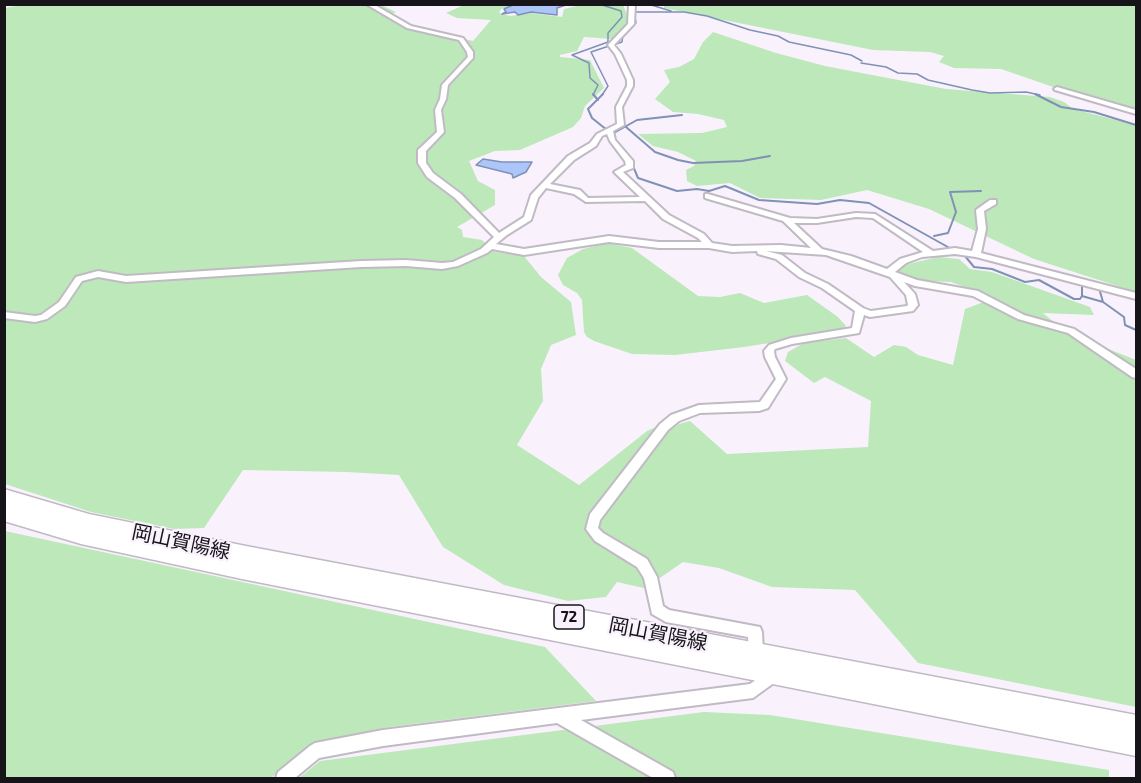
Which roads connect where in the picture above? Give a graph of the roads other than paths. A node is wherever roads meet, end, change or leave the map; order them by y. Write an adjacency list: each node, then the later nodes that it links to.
1 (368, 4): 11 (street)
2 (632, 4): 5 (street)
3 (1057, 89): 4 (street)
4 (1137, 112)
5 (609, 131): 6 (street); 8 (street)
6 (546, 186): 8 (street); 11 (street)
7 (708, 196): 10 (street)
8 (648, 199): 12 (street)
9 (993, 202): 17 (street)
10 (786, 219): 15 (street); 16 (street)
11 (500, 237): 13 (street)
12 (709, 244): 13 (street); 14 (street)
13 (491, 246): 21 (street)
14 (750, 250): 15 (street); 20 (street)
15 (819, 251): 18 (street)
16 (932, 254): 17 (street); 18 (street)
17 (976, 254): 19 (street)
18 (891, 275): 20 (street); 22 (street)
19 (1137, 296)
20 (860, 310): 25 (street)
21 (4, 315)
22 (1137, 374)
23 (4, 497): 25 (main road, 岡山賀陽線 / 72)
24 (4, 512): 26 (main road, 岡山賀陽線 / 72)
25 (756, 654): 28 (main road, 岡山賀陽線 / 72)
26 (776, 673): 27 (street); 29 (main road, 岡山賀陽線 / 72)
27 (559, 716): 30 (street); 31 (street)
28 (1137, 728)
29 (1137, 743)
30 (284, 778)
31 (667, 778)

